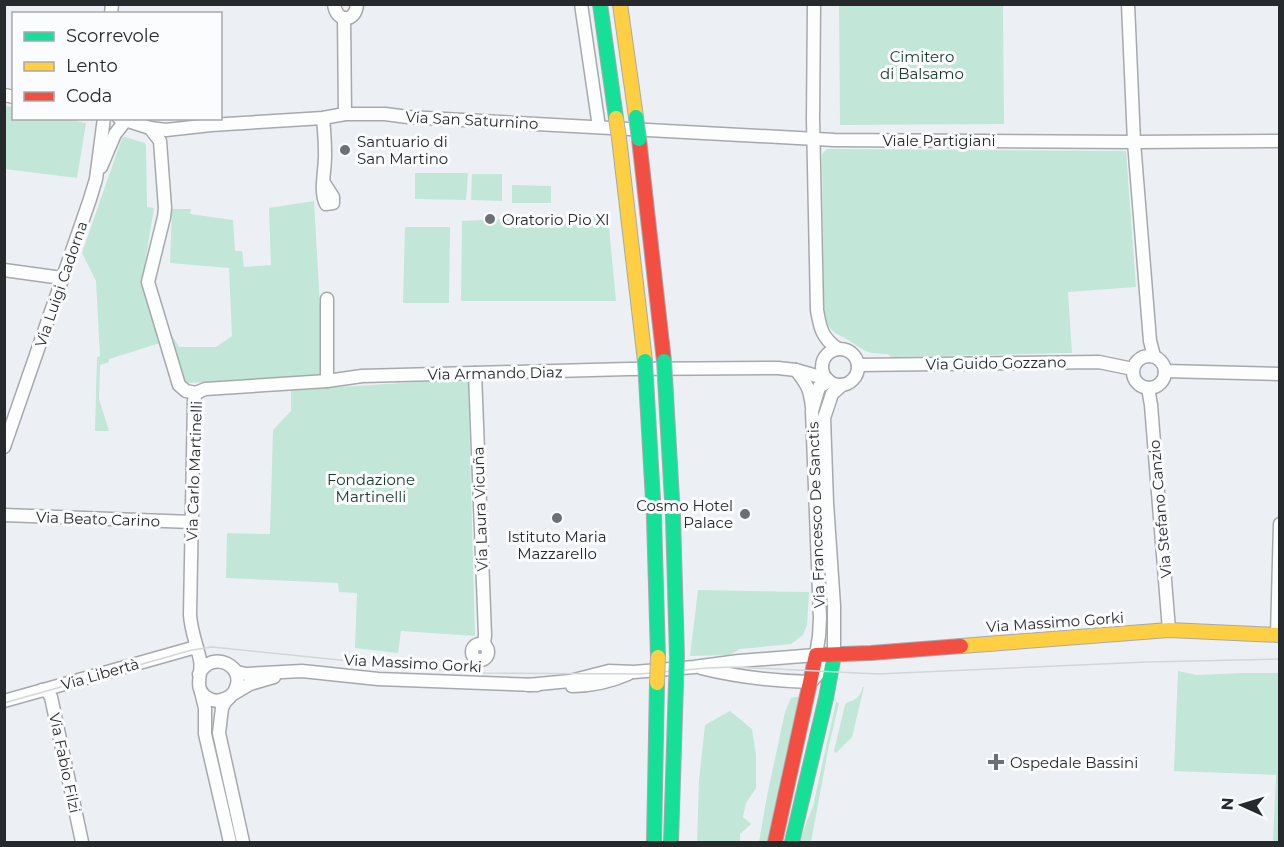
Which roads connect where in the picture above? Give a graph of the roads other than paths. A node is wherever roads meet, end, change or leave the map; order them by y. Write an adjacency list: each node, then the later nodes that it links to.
1 (334, 4): 8 (street)
2 (357, 4): 8 (street)
3 (582, 4): 15 (street)
4 (600, 4): 61 (main road, bridge)
5 (620, 4): 62 (main road, bridge)
6 (814, 4): 17 (street)
7 (1128, 4): 18 (street)
8 (344, 18): 9 (street)
9 (345, 114): 10 (street, Via San Saturnino); 15 (street, Via San Saturnino)
10 (323, 118): 14 (street, Via San Saturnino); 21 (street)
11 (104, 120): 20 (street, Via Luigi Cadorna)
12 (123, 120): 20 (street)
13 (126, 120): 16 (street)
14 (195, 122): 16 (street, Via San Saturnino)
15 (599, 127): 17 (street, Viale Partigiani)
16 (163, 135): 37 (street, Via Carlo Martinelli)
17 (813, 138): 18 (street, Viale Partigiani); 25 (street)
18 (1134, 141): 19 (street, Viale Partigiani); 26 (street)
19 (1280, 141)
20 (96, 179): 23 (street, Via Luigi Cadorna)
21 (324, 183)
22 (4, 270): 23 (street)
23 (62, 278): 39 (street, Via Luigi Cadorna)
24 (327, 299): 34 (street)
25 (838, 349): 27 (street); 33 (street)
26 (1154, 356): 28 (street); 30 (street)
27 (858, 365): 28 (street, Via Guido Gozzano); 35 (street)
28 (1133, 369): 36 (street)
29 (796, 370): 31 (street, Via Armando Diaz); 33 (street, Via Armando Diaz); 38 (street)
30 (1165, 371): 32 (street); 36 (street)
31 (476, 373): 34 (street, Via Armando Diaz); 45 (street, Via Laura Vicuña)
32 (1280, 374)
33 (828, 380): 35 (street); 38 (street, Via Francesco De Sanctis)
34 (327, 381): 37 (street, Via Armando Diaz)
35 (842, 385): 48 (street, Via Francesco De Sanctis)
36 (1148, 388): 43 (street, Via Stefano Canzio)
37 (196, 393): 41 (street, Via Carlo Martinelli)
38 (812, 411): 47 (street, Via Francesco De Sanctis)
39 (4, 447)
40 (4, 515): 41 (street, Via Beato Carino)
41 (192, 522): 46 (street, Via Carlo Martinelli)
42 (1280, 524): 44 (street)
43 (1169, 630): 44 (main road, Via Massimo Gorki); 48 (main road, Via Massimo Gorki)
44 (1278, 635)
45 (484, 645)
46 (196, 647): 52 (street, Via Carlo Martinelli); 55 (street, Via Libertà)
47 (816, 655): 48 (main road, Via Massimo Gorki); 49 (street, Via Massimo Gorki); 53 (main road)
48 (834, 655): 53 (street); 64 (main road)
49 (694, 667): 51 (street, Via Massimo Gorki); 53 (street, Via Massimo Gorki)
50 (234, 669): 51 (street, Via Massimo Gorki); 52 (street); 56 (street)
51 (296, 672): 56 (street, Via Massimo Gorki)
52 (199, 674): 54 (street)
53 (810, 682): 63 (main road)
54 (200, 688): 56 (street); 59 (street)
55 (42, 690): 57 (street, Via Libertà); 58 (street, Via Fabio Filzi)
56 (231, 695): 60 (street)
57 (4, 700)
58 (82, 843)
59 (230, 843)
60 (243, 843)
61 (654, 843)
62 (671, 843)
63 (775, 843)
64 (792, 843)

